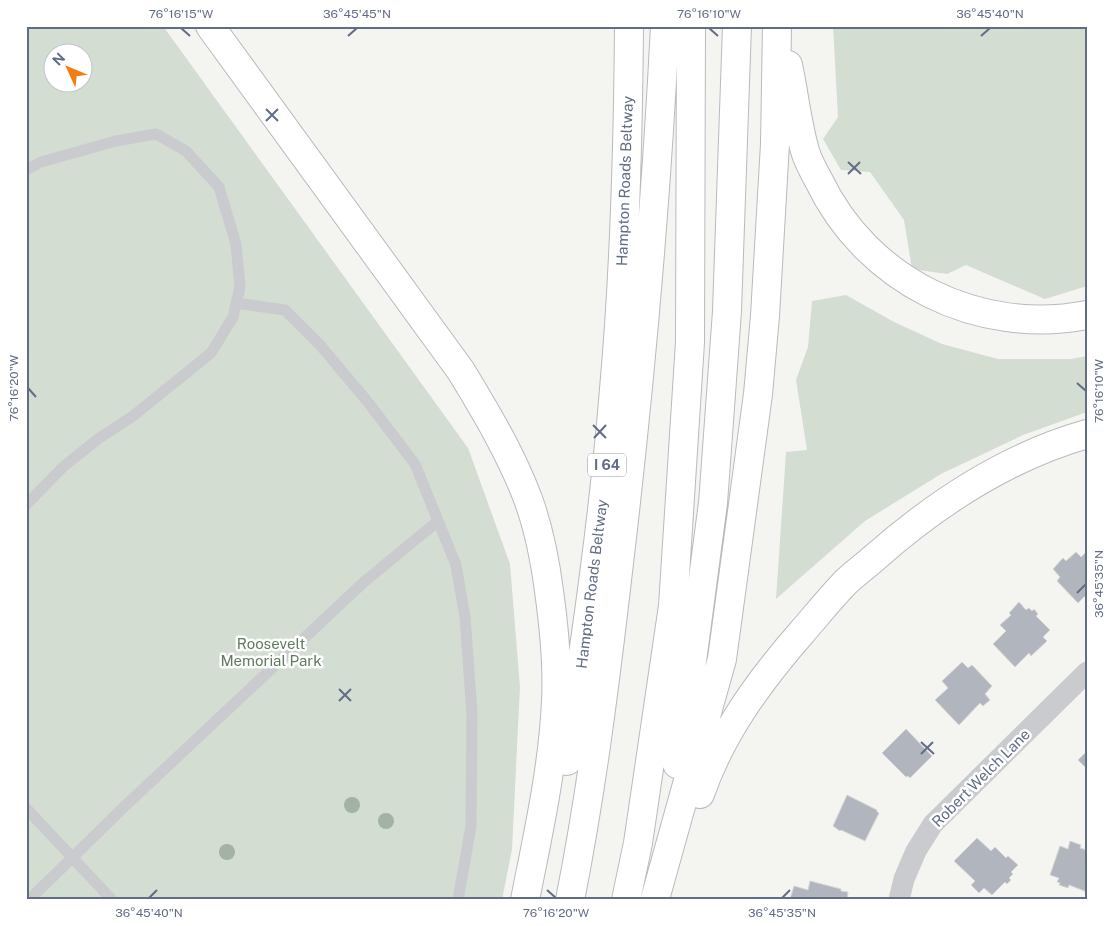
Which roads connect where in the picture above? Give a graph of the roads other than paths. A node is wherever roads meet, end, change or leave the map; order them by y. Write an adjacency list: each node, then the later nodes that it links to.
1 (210, 26): 19 (highway)
2 (629, 26): 20 (highway, Hampton Roads Beltway / I 64)
3 (664, 26): 21 (highway)
4 (691, 26): 22 (highway)
5 (737, 26): 23 (highway)
6 (779, 26): 9 (highway); 23 (highway)
7 (26, 170): 8 (lane)
8 (236, 303): 11 (lane); 12 (lane)
9 (1087, 314)
10 (1087, 434): 24 (highway)
11 (26, 505)
12 (438, 521): 15 (lane); 18 (lane)
13 (1087, 672): 25 (street, Robert Welch Lane)
14 (26, 808): 15 (lane)
15 (73, 858): 16 (lane); 17 (lane)
16 (29, 900)
17 (112, 900)
18 (458, 900)
19 (525, 900)
20 (542, 900)
21 (570, 900)
22 (626, 900)
23 (655, 900)
24 (664, 900)
25 (899, 900)

